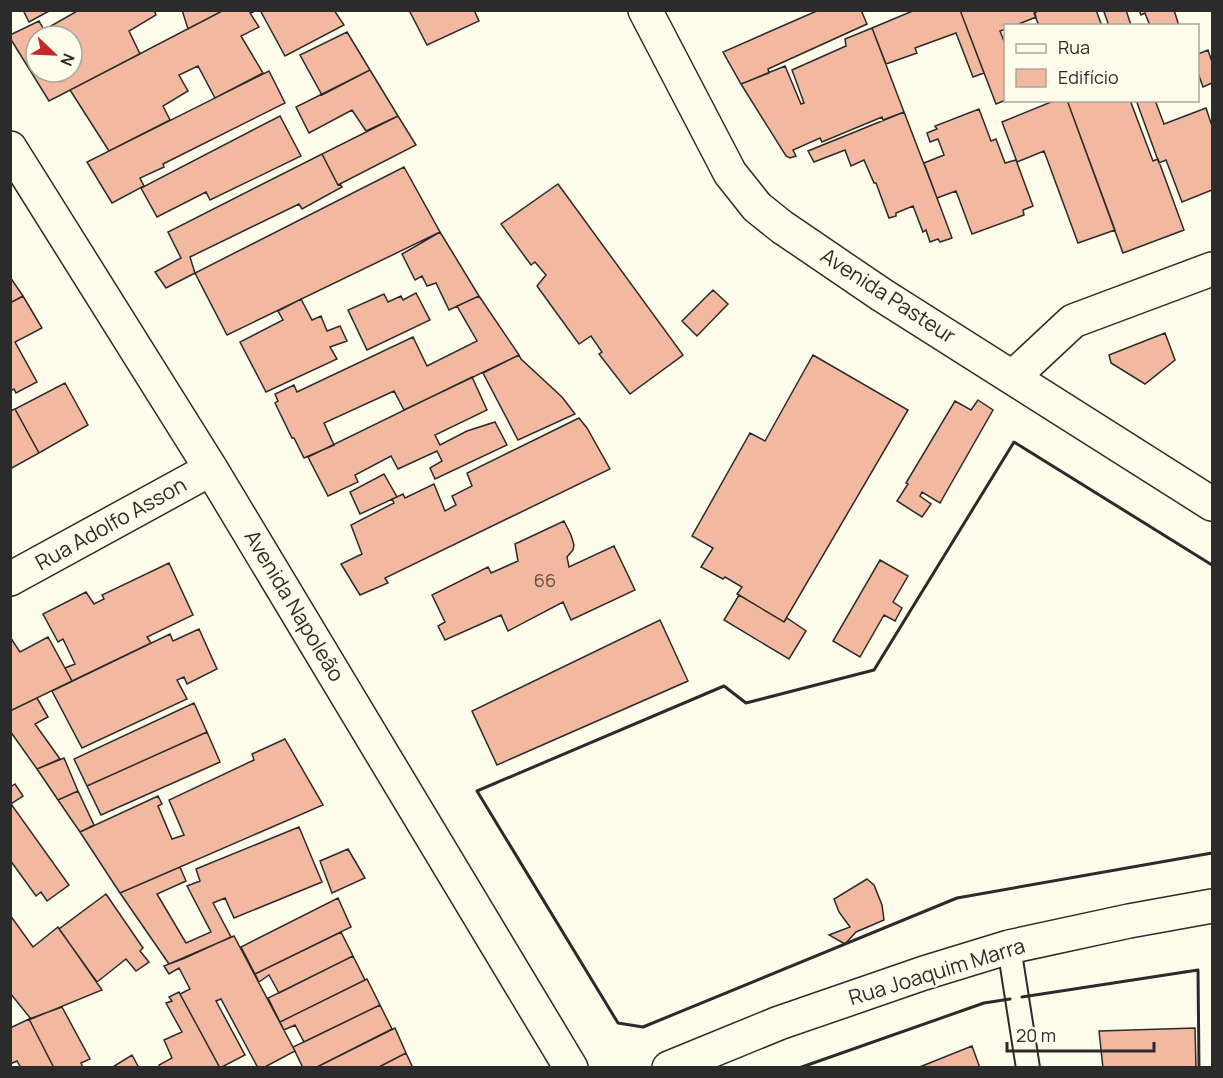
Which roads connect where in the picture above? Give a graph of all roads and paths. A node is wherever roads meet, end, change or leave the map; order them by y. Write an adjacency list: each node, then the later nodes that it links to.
1 (645, 10): 4 (street, Avenida Pasteur)
2 (10, 148): 5 (street, Avenida Napoleão)
3 (1212, 270): 4 (street)
4 (1013, 377): 6 (street, Avenida Pasteur)
5 (212, 469): 7 (street, Rua Adolfo Asson); 10 (street, Avenida Napoleão)
6 (1212, 504)
7 (10, 579)
8 (1212, 906): 9 (street, Rua Joaquim Marra)
9 (1009, 947): 11 (street, Rua Joaquim Marra); 12 (lane)
10 (571, 1068)
11 (669, 1068)
12 (1028, 1068)

